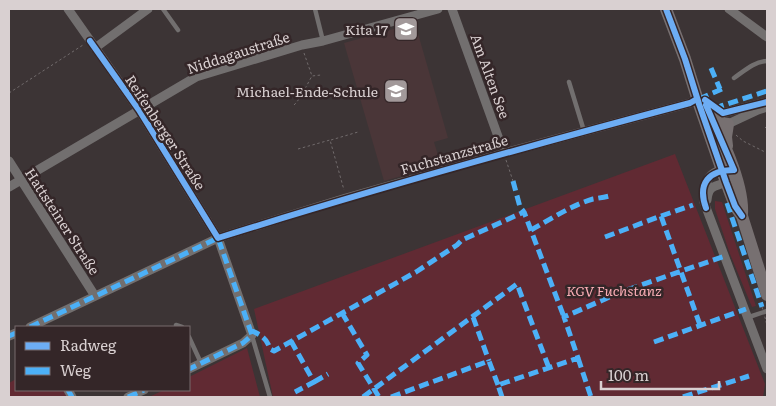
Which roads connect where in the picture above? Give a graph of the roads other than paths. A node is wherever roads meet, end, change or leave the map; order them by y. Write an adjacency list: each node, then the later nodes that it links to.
1 (68, 9): 13 (street, Reifenberger Straße)
2 (148, 9): 13 (street)
3 (163, 9): 10 (lane)
4 (315, 9): 12 (lane)
5 (438, 9): 12 (street, Niddagaustraße)
6 (452, 9): 24 (street, Am Alten See)
7 (666, 9): 17 (main road)
8 (729, 9): 9 (street)
9 (737, 12): 11 (street)
10 (178, 30)
11 (767, 37)
12 (323, 41): 20 (street, Niddagaustraße)
13 (93, 44): 20 (street, Reifenberger Straße)
14 (767, 61): 15 (lane)
15 (734, 78)
16 (569, 82): 22 (lane)
17 (700, 102): 21 (main road); 22 (street, Fuchstanzstraße); 23 (main road)
18 (767, 102): 21 (street)
19 (767, 107): 21 (street)
20 (139, 110): 27 (street, Niddagaustraße); 29 (street, Reifenberger Straße)
21 (722, 120): 23 (street); 26 (main road)
22 (584, 131): 24 (street, Fuchstanzstraße)
23 (710, 138): 26 (main road)
24 (504, 152): 29 (street, Fuchstanzstraße)
25 (9, 161): 27 (street, Hattsteiner Straße)
26 (729, 174): 30 (main road); 33 (street)
27 (20, 180): 28 (street, Niddagaustraße); 31 (street, Hattsteiner Straße)
28 (9, 186)
29 (218, 238): 31 (street, Fuchstanzstraße); 37 (street, Reifenberger Straße)
30 (767, 295)
31 (95, 296): 34 (street, Fuchstanzstraße)
32 (767, 311): 33 (lane)
33 (749, 316): 41 (street)
34 (40, 325)
35 (176, 325): 36 (lane)
36 (179, 326)
37 (252, 335): 39 (street); 44 (lane, Reifenberger Straße)
38 (190, 339): 39 (lane)
39 (201, 363): 40 (street)
40 (190, 368)
41 (767, 369)
42 (142, 391): 43 (street)
43 (128, 397)
44 (270, 397)

